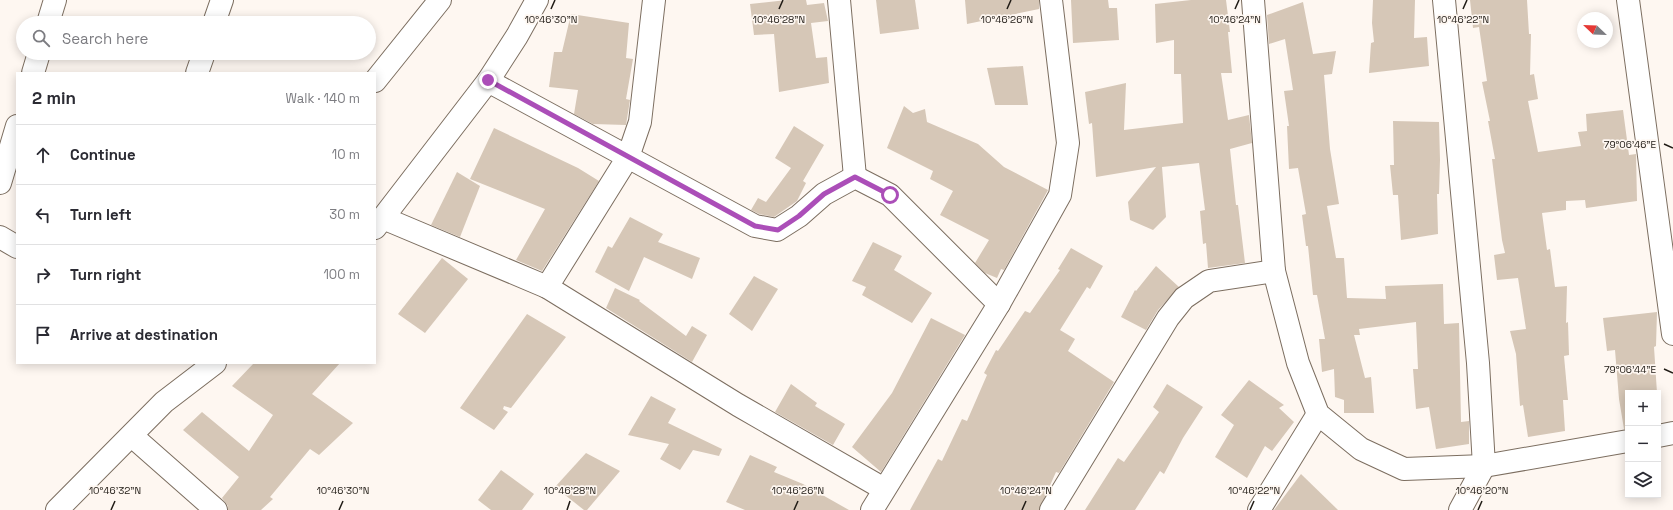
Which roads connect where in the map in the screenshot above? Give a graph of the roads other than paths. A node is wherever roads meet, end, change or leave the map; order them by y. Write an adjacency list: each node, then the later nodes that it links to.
1 (55, 0): 11 (street)
2 (222, 0): 12 (street)
3 (440, 0): 17 (street)
4 (537, 0): 18 (street)
5 (654, 0): 20 (street)
6 (839, 0): 21 (street)
7 (1051, 0): 28 (street)
8 (1254, 0): 26 (street)
9 (1444, 0): 36 (street)
10 (1628, 0): 29 (street)
11 (50, 16)
12 (216, 16)
13 (37, 60): 15 (street)
14 (202, 60): 16 (street)
15 (33, 72)
16 (197, 72)
17 (376, 80)
18 (488, 80): 20 (street); 23 (street)
19 (16, 129): 22 (street)
20 (628, 157): 21 (street); 27 (street)
21 (855, 177): 28 (street)
22 (0, 183)
23 (379, 222): 27 (street)
24 (0, 237): 25 (street)
25 (16, 246)
26 (1274, 271): 31 (street); 41 (street)
27 (547, 287): 37 (street)
28 (998, 304): 37 (street)
29 (1673, 334)
30 (207, 365): 34 (street)
31 (1318, 414): 36 (street); 42 (street)
32 (1673, 433): 33 (street)
33 (1661, 435)
34 (132, 436): 38 (street); 39 (street)
35 (1625, 442): 36 (street)
36 (1484, 466): 43 (street)
37 (884, 489): 40 (street)
38 (57, 510)
39 (216, 510)
40 (872, 510)
41 (1051, 510)
42 (1259, 510)
43 (1460, 510)

